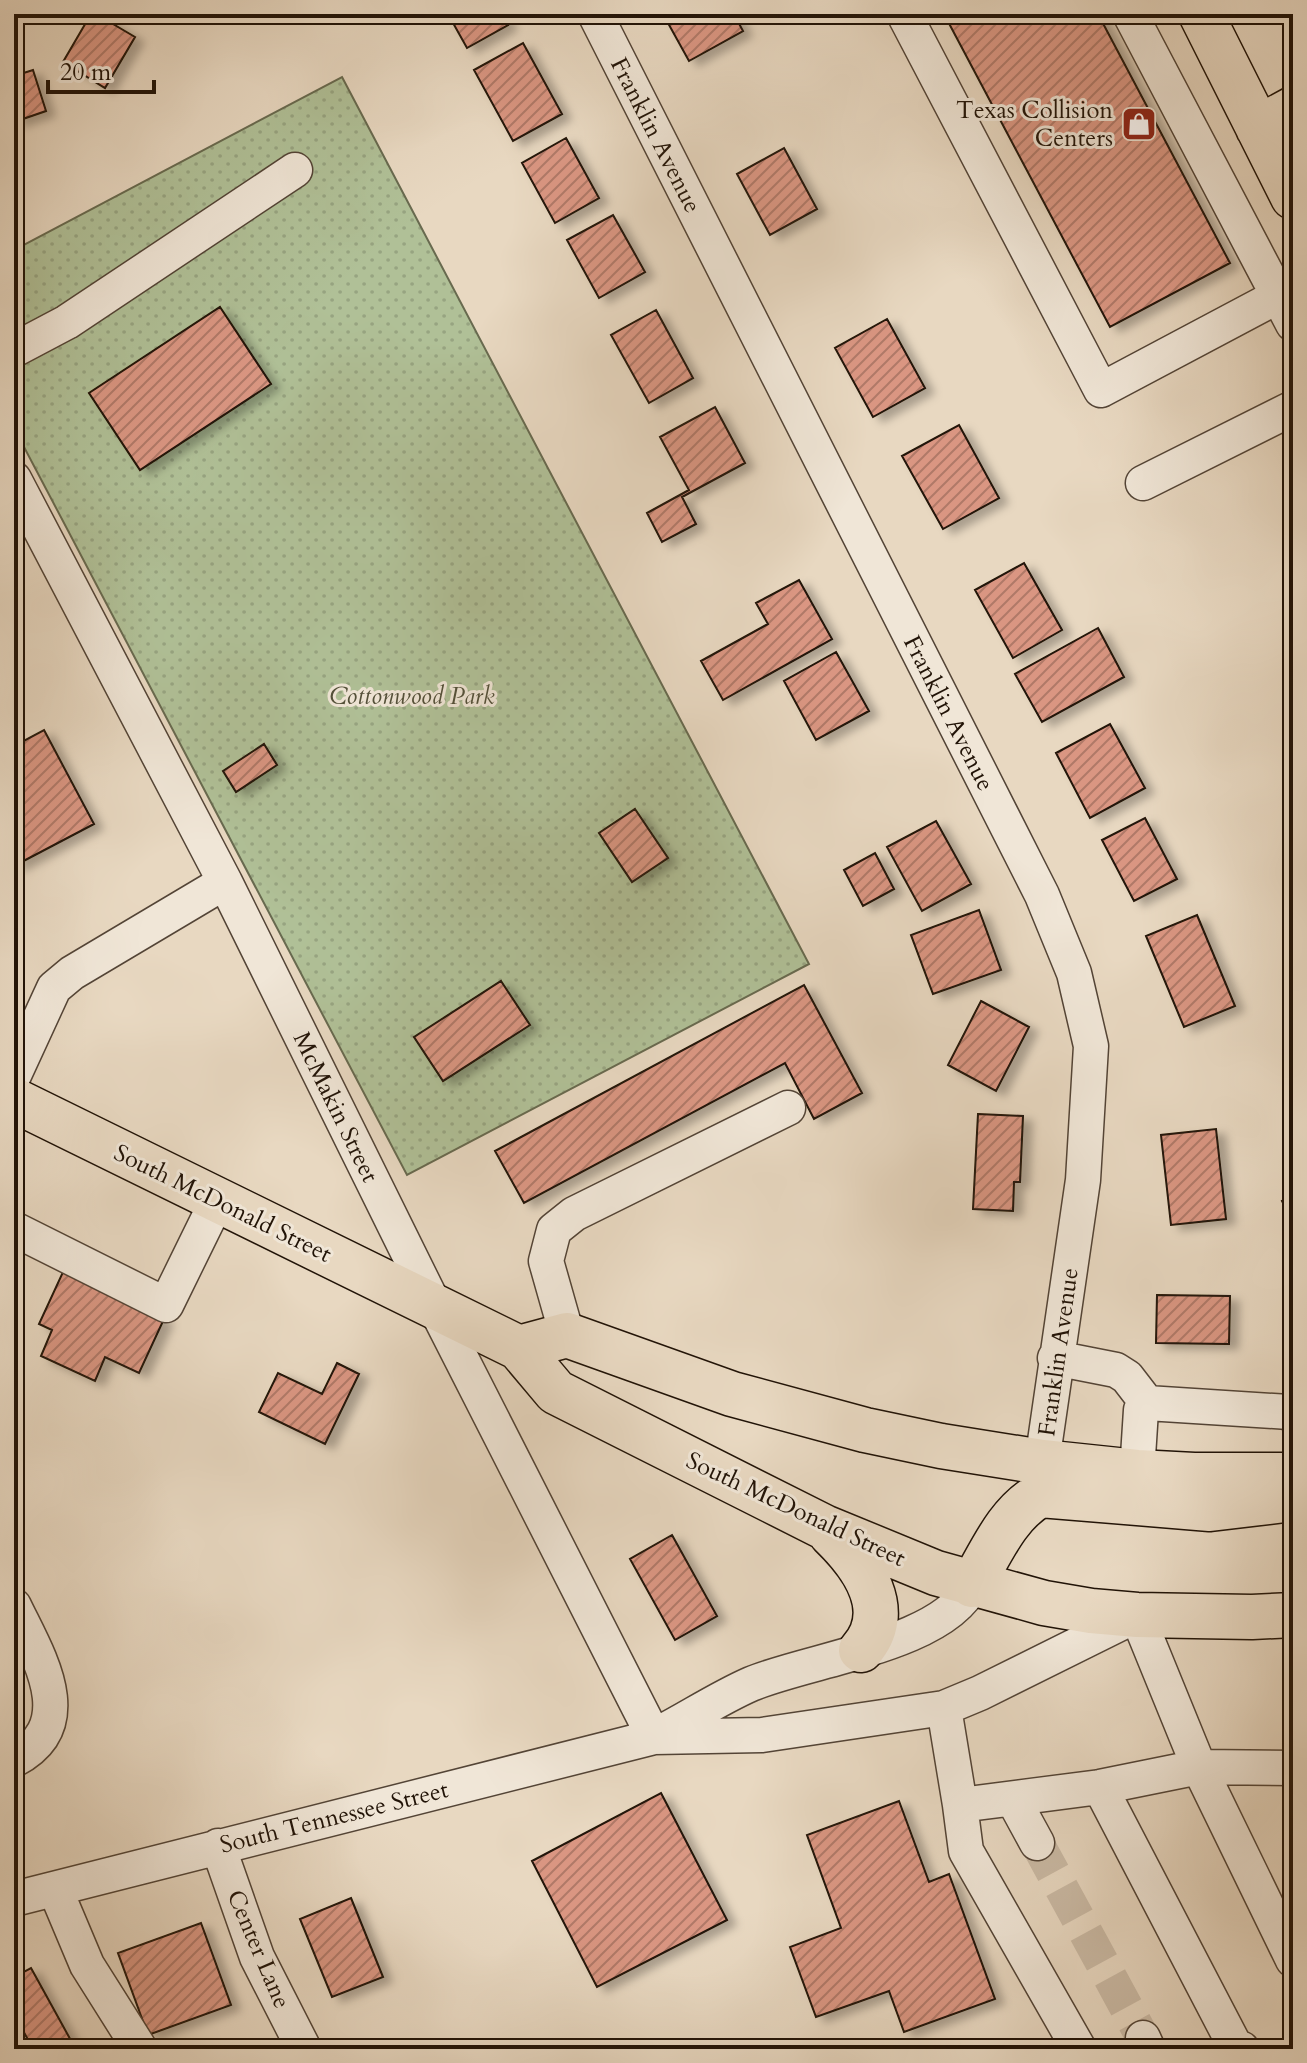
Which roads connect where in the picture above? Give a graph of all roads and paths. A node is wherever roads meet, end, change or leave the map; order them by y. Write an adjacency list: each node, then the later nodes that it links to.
1 (595, 14): 22 (street, Franklin Avenue)
2 (904, 14): 8 (street)
3 (1130, 14): 8 (street)
4 (1201, 14): 5 (main road)
5 (1275, 119): 7 (main road)
6 (295, 170): 9 (street)
7 (1293, 197)
8 (1286, 310)
9 (14, 350)
10 (1293, 408): 12 (street)
11 (14, 479): 13 (street, McMakin Street)
12 (1143, 483)
13 (225, 882): 14 (street); 19 (street, McMakin Street)
14 (14, 1075)
15 (14, 1100): 17 (main road, South McDonald Street)
16 (788, 1108): 20 (street)
17 (217, 1201): 18 (street); 19 (main road, South McDonald Street)
18 (14, 1229)
19 (435, 1307): 21 (main road, South McDonald Street); 37 (street, McMakin Street)
20 (567, 1335): 21 (main road); 25 (main road)
21 (519, 1348): 29 (main road, South McDonald Street)
22 (1055, 1358): 23 (street); 25 (street, Franklin Avenue)
23 (1147, 1403): 24 (street); 26 (street)
24 (1293, 1416)
25 (1042, 1462): 26 (main road)
26 (1137, 1472): 27 (main road)
27 (1293, 1475)
28 (1293, 1499): 30 (main road)
29 (824, 1527): 30 (main road, South McDonald Street); 35 (main road)
30 (972, 1585): 33 (main road, South McDonald Street); 35 (street, South Tennessee Street)
31 (1293, 1595): 34 (main road)
32 (14, 1606): 38 (street)
33 (1137, 1615): 34 (main road, South McDonald Street); 36 (street, South Tennessee Street); 39 (street)
34 (1272, 1616)
35 (861, 1650): 37 (street, South Tennessee Street)
36 (944, 1708): 37 (street, South Tennessee Street); 43 (street)
37 (654, 1737): 45 (street, South Tennessee Street)
38 (14, 1760)
39 (1199, 1767): 40 (street); 41 (street); 48 (street)
40 (1293, 1768)
41 (1100, 1787): 42 (street); 52 (street)
42 (1013, 1799): 43 (street); 44 (street)
43 (960, 1805): 51 (street)
44 (1037, 1843)
45 (218, 1846): 46 (street, South Tennessee Street); 50 (street, Center Lane)
46 (55, 1889): 47 (street, South Tennessee Street); 49 (street)
47 (15, 1897)
48 (1293, 1960)
49 (140, 2049)
50 (304, 2049)
51 (1079, 2049)
52 (1242, 2049)

